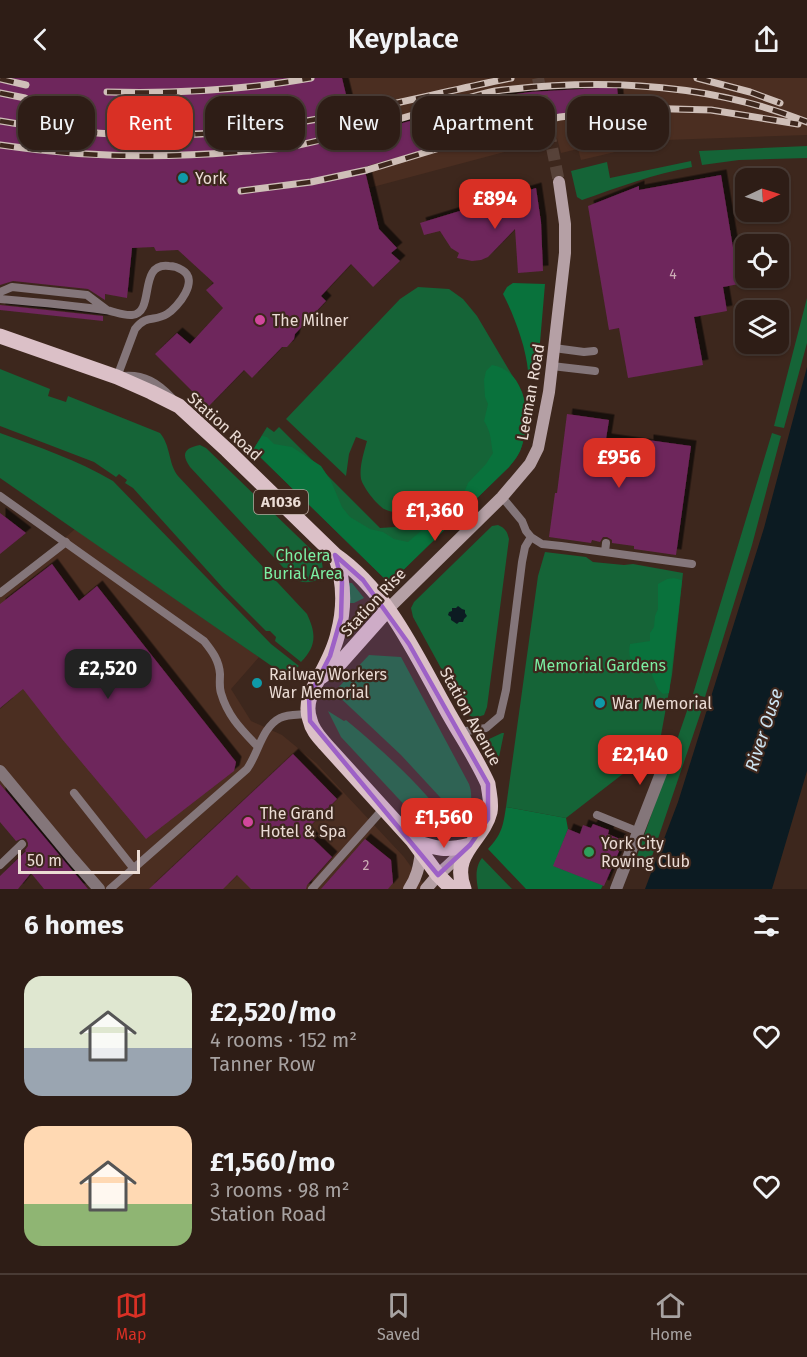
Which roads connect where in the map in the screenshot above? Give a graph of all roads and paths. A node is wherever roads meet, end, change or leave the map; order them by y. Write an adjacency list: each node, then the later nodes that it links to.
1 (559, 182): 6 (street, Leeman Road)
2 (0, 292): 4 (lane)
3 (0, 299): 4 (lane)
4 (107, 310): 10 (lane)
5 (0, 336): 10 (main road, Station Road / A1036)
6 (554, 348): 7 (lane); 8 (street, Leeman Road)
7 (594, 351)
8 (552, 366): 9 (lane); 12 (street, Leeman Road)
9 (595, 371)
10 (117, 378): 15 (main road, Station Road / A1036)
11 (0, 496): 14 (lane)
12 (502, 497): 13 (lane); 18 (street, Station Rise)
13 (531, 537): 16 (lane); 21 (lane)
14 (66, 542): 17 (lane); 22 (lane)
15 (335, 555): 18 (main road, Station Road / A1036); 19 (main road)
16 (692, 564)
17 (0, 593)
18 (388, 609): 19 (main road, Station Rise); 21 (main road, Station Avenue / A1036)
19 (319, 678): 20 (main road)
20 (308, 714): 22 (lane); 26 (main road)
21 (458, 730): 30 (main road, Station Avenue / A1036)
22 (258, 747): 33 (lane)
23 (670, 750): 28 (street)
24 (0, 771): 35 (street)
25 (74, 793): 33 (lane)
26 (384, 809): 31 (main road); 37 (lane)
27 (597, 815): 28 (lane)
28 (639, 832): 42 (street)
29 (22, 844): 32 (lane)
30 (470, 845): 31 (main road); 34 (street); 41 (main road, A1036)
31 (417, 847): 34 (main road); 38 (street)
32 (0, 865)
33 (134, 869): 36 (lane)
34 (438, 875): 39 (street); 40 (main road)
35 (99, 889)
36 (110, 889)
37 (312, 889)
38 (409, 889)
39 (426, 889)
40 (452, 889)
41 (464, 889)
42 (616, 889)

